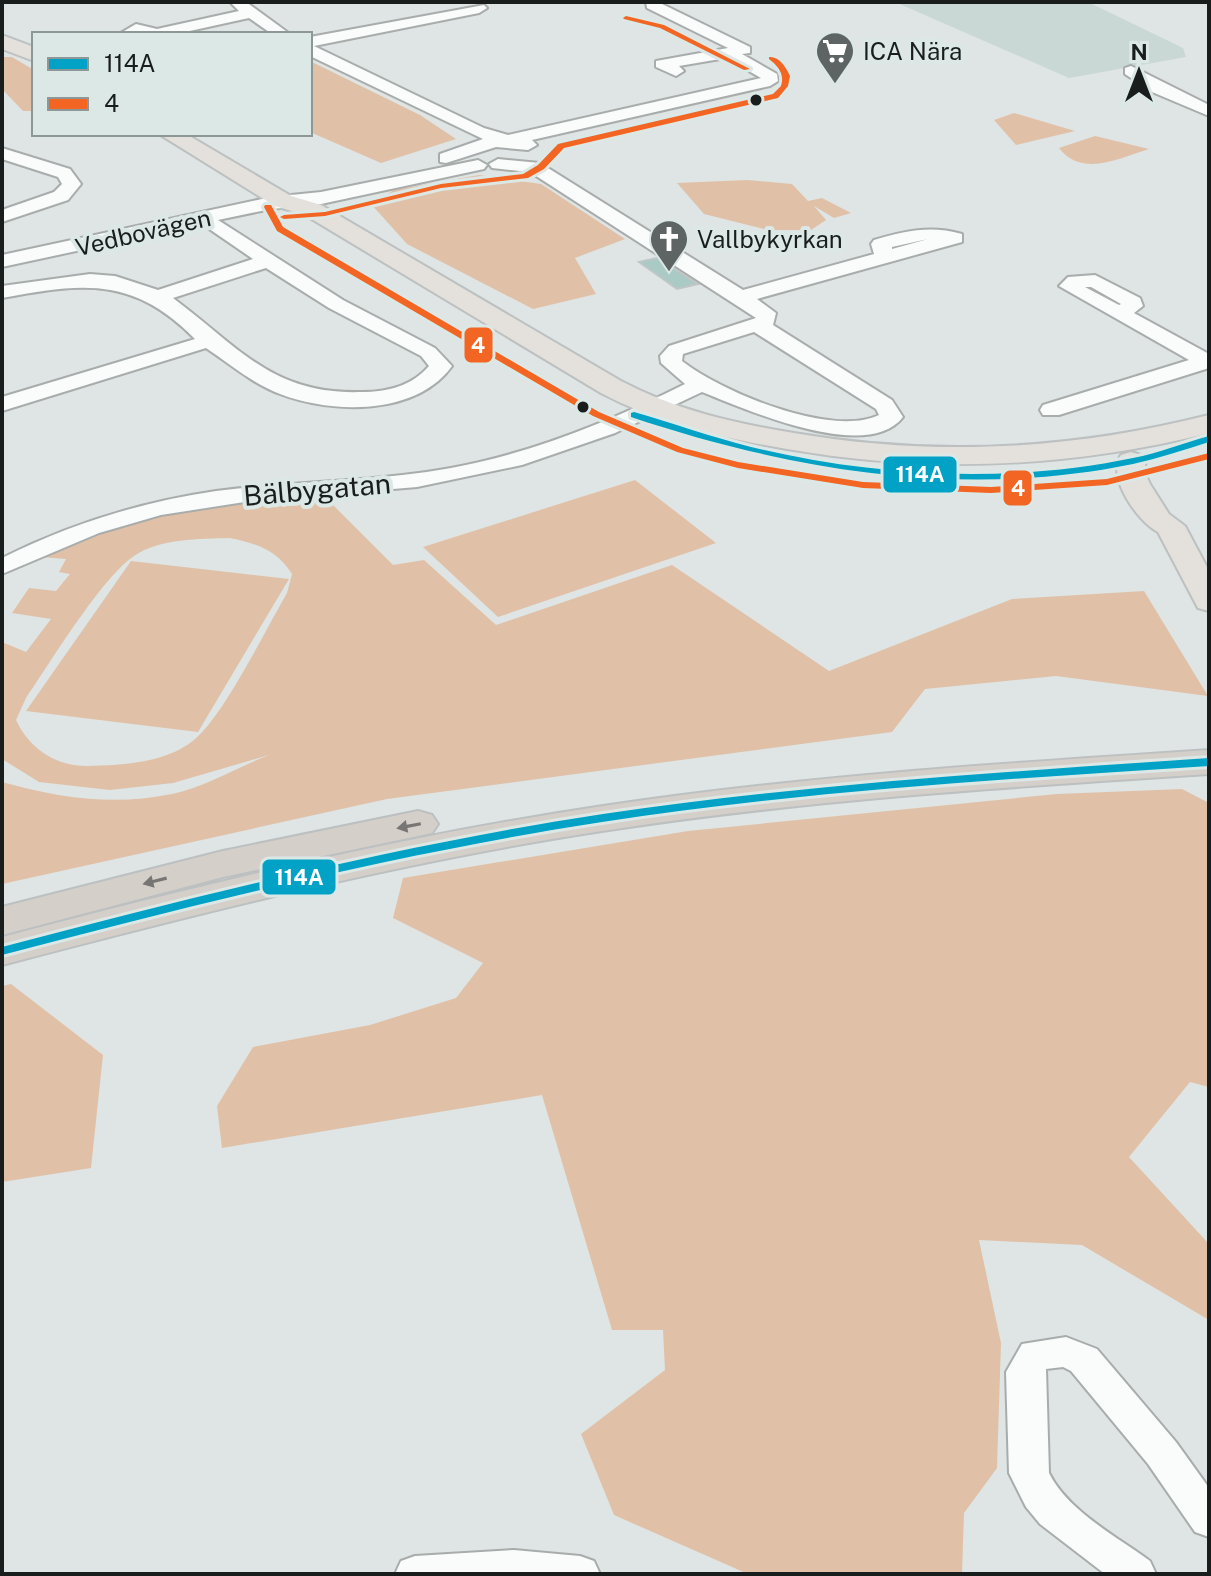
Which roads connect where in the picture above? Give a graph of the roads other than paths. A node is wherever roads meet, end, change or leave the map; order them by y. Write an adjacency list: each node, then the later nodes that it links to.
1 (236, 2): 4 (street)
2 (630, 2): 11 (street)
3 (479, 8): 8 (street)
4 (252, 13): 5 (street); 6 (street)
5 (164, 32)
6 (279, 32)
7 (2, 41): 10 (main road)
8 (312, 42)
9 (312, 51): 17 (street)
10 (32, 54)
11 (762, 71): 13 (street); 13 (street)
12 (1131, 71): 15 (street)
13 (716, 93): 14 (street); 16 (street)
14 (745, 108)
15 (1209, 111)
16 (554, 131): 19 (street); 22 (street)
17 (478, 132): 19 (street); 21 (street)
18 (173, 136): 23 (main road)
19 (507, 140): 21 (street); 22 (street)
20 (2, 153): 24 (street)
21 (468, 156): 22 (street); 23 (street, Vedbovägen)
22 (533, 157): 32 (street)
23 (283, 201): 27 (street, Vedbovägen); 40 (main road)
24 (2, 216)
25 (211, 224): 28 (street)
26 (885, 257): 32 (street)
27 (10, 260): 29 (street)
28 (268, 261): 31 (street); 35 (street)
29 (30, 287): 30 (street); 31 (street)
30 (2, 292)
31 (160, 296): 35 (street)
32 (740, 297): 34 (street)
33 (1118, 313): 36 (street)
34 (758, 325): 37 (street); 37 (street)
35 (209, 341): 38 (street)
36 (1208, 361): 39 (street)
37 (696, 382): 40 (street, Bälbygatan)
38 (2, 404)
39 (1051, 410)
40 (644, 412): 43 (main road); 43 (main road); 44 (street, Bälbygatan)
41 (1209, 424): 43 (main road)
42 (1209, 439): 43 (main road)
43 (1127, 464): 45 (main road)
44 (2, 567)
45 (1209, 601)
46 (1209, 737): 48 (highway, one-way to 48)
47 (1209, 762): 49 (highway)
48 (2, 921)
49 (2, 951)
50 (1209, 1520): 53 (street)
51 (415, 1574): 52 (street)
52 (580, 1574)
53 (1136, 1574)

